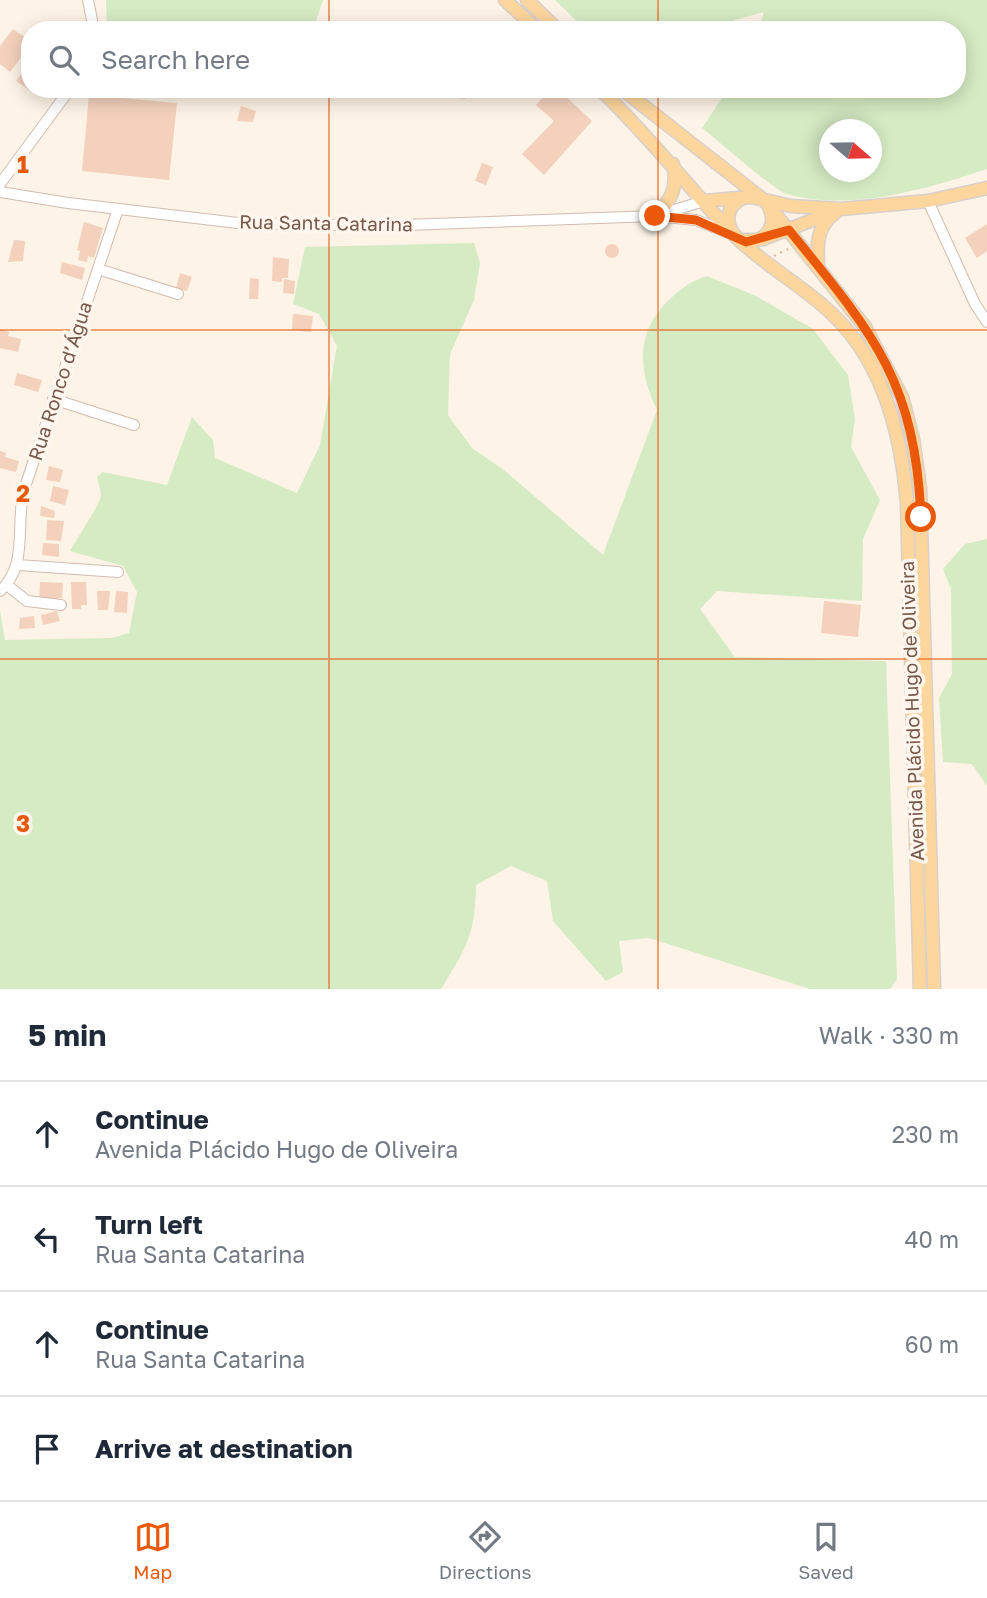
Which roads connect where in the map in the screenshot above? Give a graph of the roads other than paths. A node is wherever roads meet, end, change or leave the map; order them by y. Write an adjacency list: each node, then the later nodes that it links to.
1 (88, 0): 4 (street)
2 (505, 0): 5 (main road)
3 (527, 0): 6 (main road)
4 (92, 21)
5 (527, 21)
6 (549, 21)
7 (63, 98): 11 (street)
8 (609, 98): 10 (main road, Avenida Plácido Hugo de Oliveira)
9 (633, 98): 16 (main road, Avenida Plácido Hugo de Oliveira)
10 (673, 163): 15 (main road, Avenida Plácido Hugo de Oliveira); 20 (main road)
11 (0, 184)
12 (987, 188): 17 (main road)
13 (0, 192): 18 (street, Rua Santa Catarina)
14 (744, 198): 15 (main road, Rua Santa Catarina); 16 (main road); 22 (main road)
15 (704, 201): 20 (street, Rua Santa Catarina); 22 (main road, Avenida Plácido Hugo de Oliveira)
16 (765, 201): 19 (main road); 21 (main road, Avenida Plácido Hugo de Oliveira); 23 (main road)
17 (928, 201): 19 (main road); 27 (street)
18 (118, 209): 20 (street, Rua Santa Catarina); 25 (street, Rua Ronco d’Água)
19 (841, 209): 21 (main road); 24 (main road)
20 (655, 216): 22 (street, Rua Santa Catarina)
21 (789, 230): 23 (main road); 24 (main road, Avenida Plácido Hugo de Oliveira)
22 (735, 236): 23 (main road); 34 (main road, Avenida Plácido Hugo de Oliveira)
23 (758, 240)
24 (818, 266): 35 (main road, Avenida Plácido Hugo de Oliveira)
25 (98, 269): 26 (street); 28 (street, Rua Ronco d’Água)
26 (178, 294)
27 (987, 322)
28 (53, 399): 29 (street); 30 (street, Rua Ronco d’Água)
29 (134, 425)
30 (18, 565): 31 (street); 32 (street, Rua Ronco d’Água)
31 (118, 572)
32 (3, 588): 33 (street)
33 (61, 605)
34 (920, 989)
35 (934, 989)

